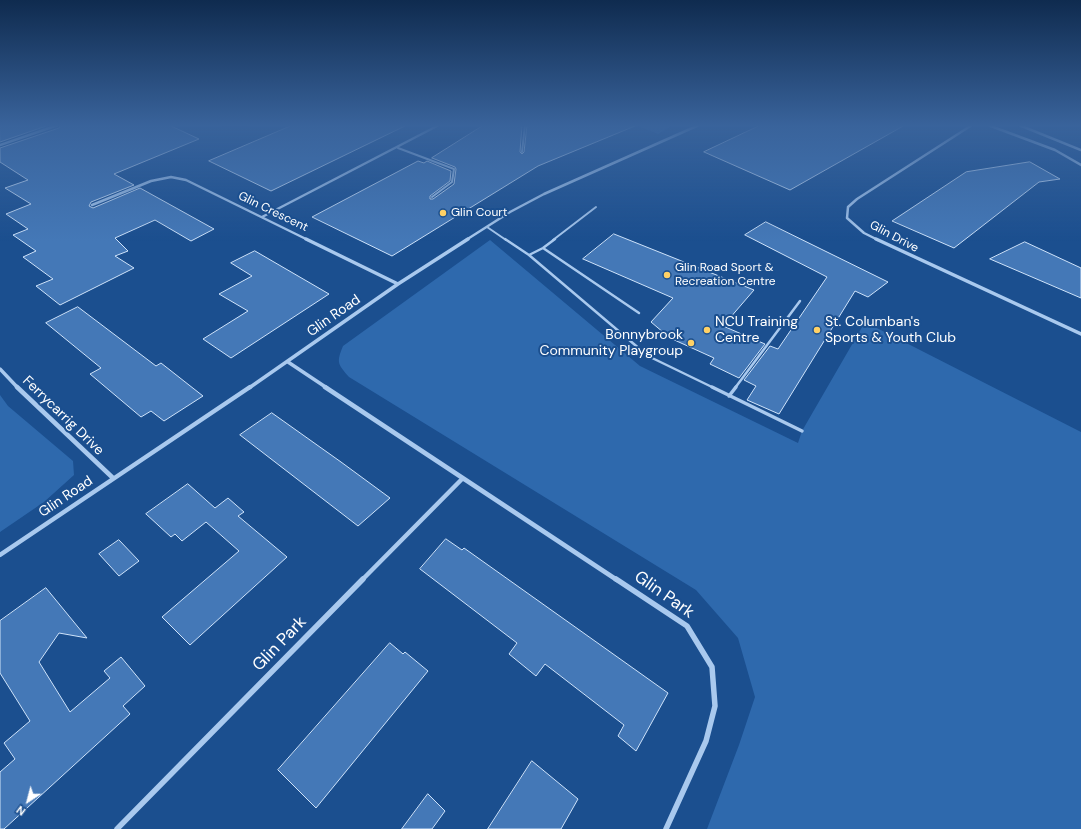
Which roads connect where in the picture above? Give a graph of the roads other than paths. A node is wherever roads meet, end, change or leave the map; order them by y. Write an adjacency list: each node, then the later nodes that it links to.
1 (367, 164): 8 (street)
2 (440, 164): 5 (lane)
3 (612, 164): 9 (street, Glin Road)
4 (912, 164): 15 (street, Glin Drive)
5 (432, 197)
6 (92, 205): 8 (street, Glin Crescent)
7 (596, 207): 10 (lane)
8 (262, 217): 12 (street, Glin Crescent)
9 (487, 227): 11 (lane); 12 (street, Glin Road)
10 (543, 248): 11 (lane); 14 (lane)
11 (529, 256): 18 (lane)
12 (398, 284): 16 (street, Glin Road)
13 (800, 301): 18 (lane)
14 (639, 313)
15 (1081, 334)
16 (288, 362): 20 (street, Glin Road); 21 (street, Glin Park)
17 (0, 369): 20 (street, Ferrycarrig Drive)
18 (729, 396): 19 (lane)
19 (802, 431)
20 (113, 478): 22 (street, Glin Road)
21 (462, 479): 23 (street, Glin Park); 24 (street, Glin Park)
22 (0, 555)
23 (117, 829)
24 (666, 829)

